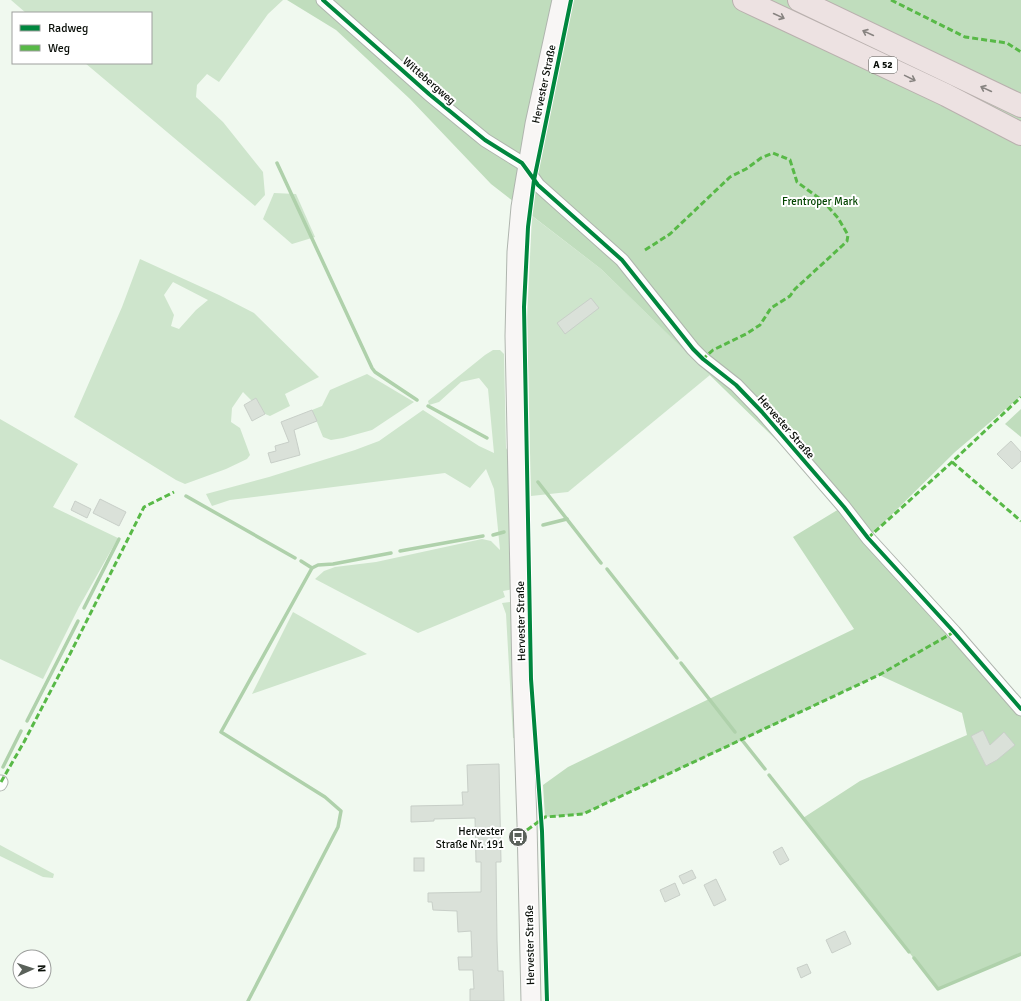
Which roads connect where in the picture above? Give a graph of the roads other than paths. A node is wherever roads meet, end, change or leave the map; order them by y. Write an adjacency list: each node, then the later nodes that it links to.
1 (323, 0): 7 (street, Wittebergweg)
2 (562, 0): 7 (main road, Hervester Straße)
3 (744, 0): 6 (highway, A 52, one-way to 6)
4 (799, 0): 5 (highway, A 52, one-way to 4)
5 (1021, 106)
6 (1021, 134)
7 (527, 169): 8 (street, Hervester Straße); 9 (main road, Hervester Straße)
8 (1021, 709)
9 (531, 1001)

